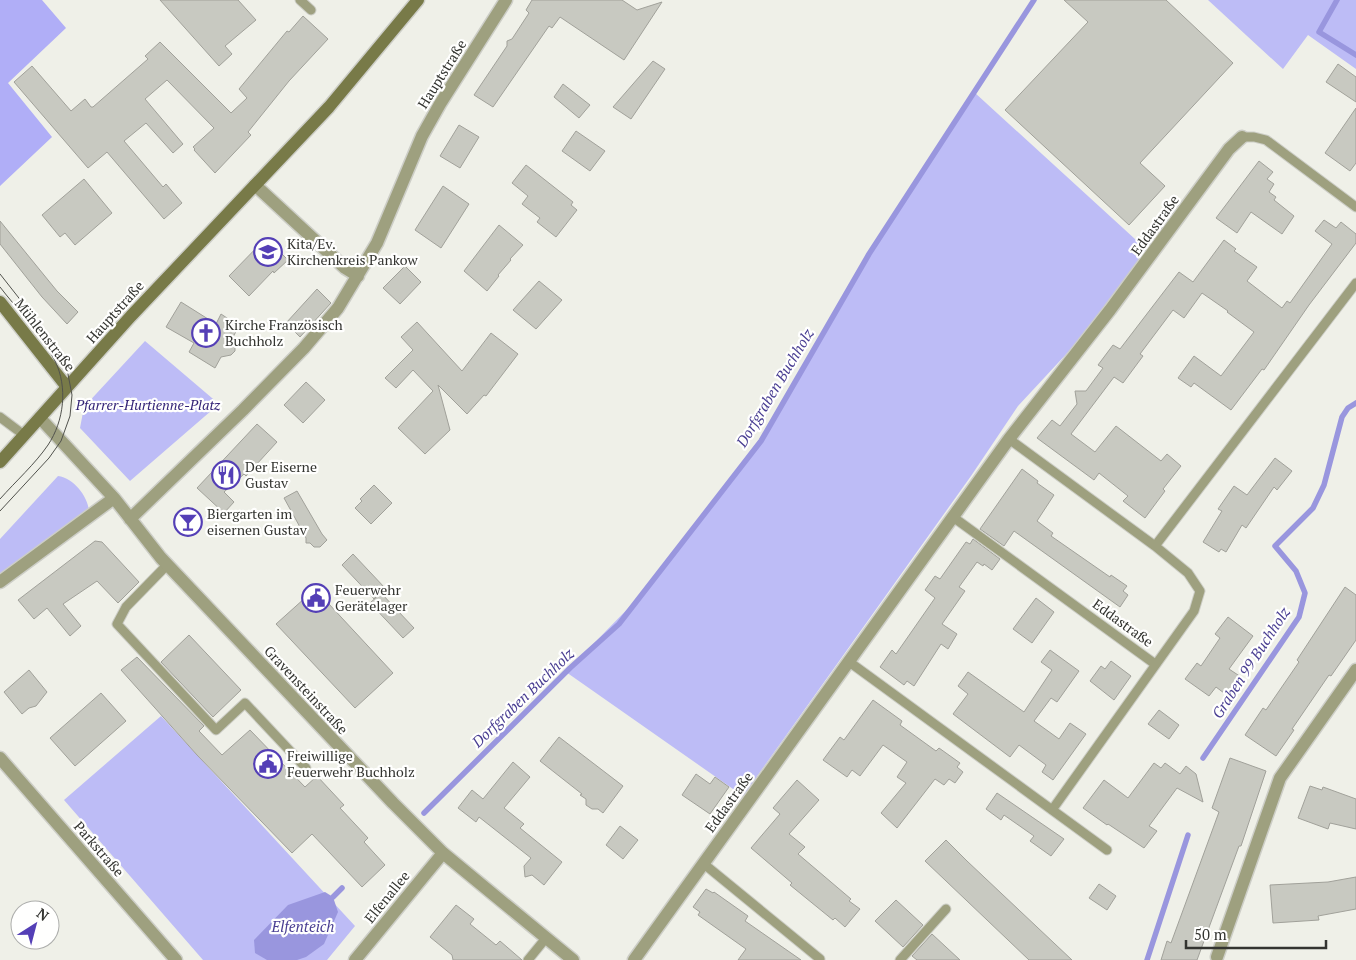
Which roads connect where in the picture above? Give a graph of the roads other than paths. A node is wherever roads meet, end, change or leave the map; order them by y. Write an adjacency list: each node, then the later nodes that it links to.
1 (300, 0): 4 (lane)
2 (418, 0): 6 (main road, Hauptstraße)
3 (506, 0): 8 (street, Hauptstraße)
4 (311, 10)
5 (1242, 137): 7 (lane, Eddastraße); 15 (street, Eddastraße)
6 (255, 185): 8 (street); 11 (main road, Hauptstraße)
7 (1356, 207)
8 (358, 276): 19 (street, Hauptstraße)
9 (1356, 283): 20 (lane)
10 (0, 302): 11 (main road, Mühlenstraße)
11 (67, 387): 13 (main road, Hauptstraße)
12 (0, 417): 14 (lane)
13 (40, 418): 14 (main road, Hauptstraße); 17 (street, Gravensteinstraße)
14 (24, 435): 16 (main road, Hauptstraße)
15 (1009, 439): 18 (street, Eddastraße); 20 (lane, Eddastraße)
16 (0, 462)
17 (114, 498): 19 (street, Gravensteinstraße); 22 (street)
18 (953, 517): 23 (street, Eddastraße); 24 (lane, Eddastraße)
19 (130, 520): 21 (street, Gravensteinstraße)
20 (1155, 546): 24 (lane, Eddastraße)
21 (167, 564): 27 (lane); 30 (street, Gravensteinstraße)
22 (0, 582)
23 (848, 661): 28 (lane); 31 (street, Eddastraße)
24 (1155, 664): 28 (lane, Eddastraße)
25 (1356, 670): 34 (street)
26 (0, 758): 36 (street, Parkstraße)
27 (306, 768)
28 (1052, 810): 29 (lane)
29 (1107, 850)
30 (443, 853): 33 (street, Gravensteinstraße); 37 (street, Elfenallee)
31 (704, 864): 35 (lane); 40 (street, Eddastraße)
32 (946, 909): 41 (lane)
33 (546, 938): 38 (lane); 39 (street, Gravensteinstraße)
34 (1218, 957)
35 (820, 959)
36 (176, 960)
37 (355, 960)
38 (528, 960)
39 (573, 960)
40 (634, 960)
41 (900, 960)

